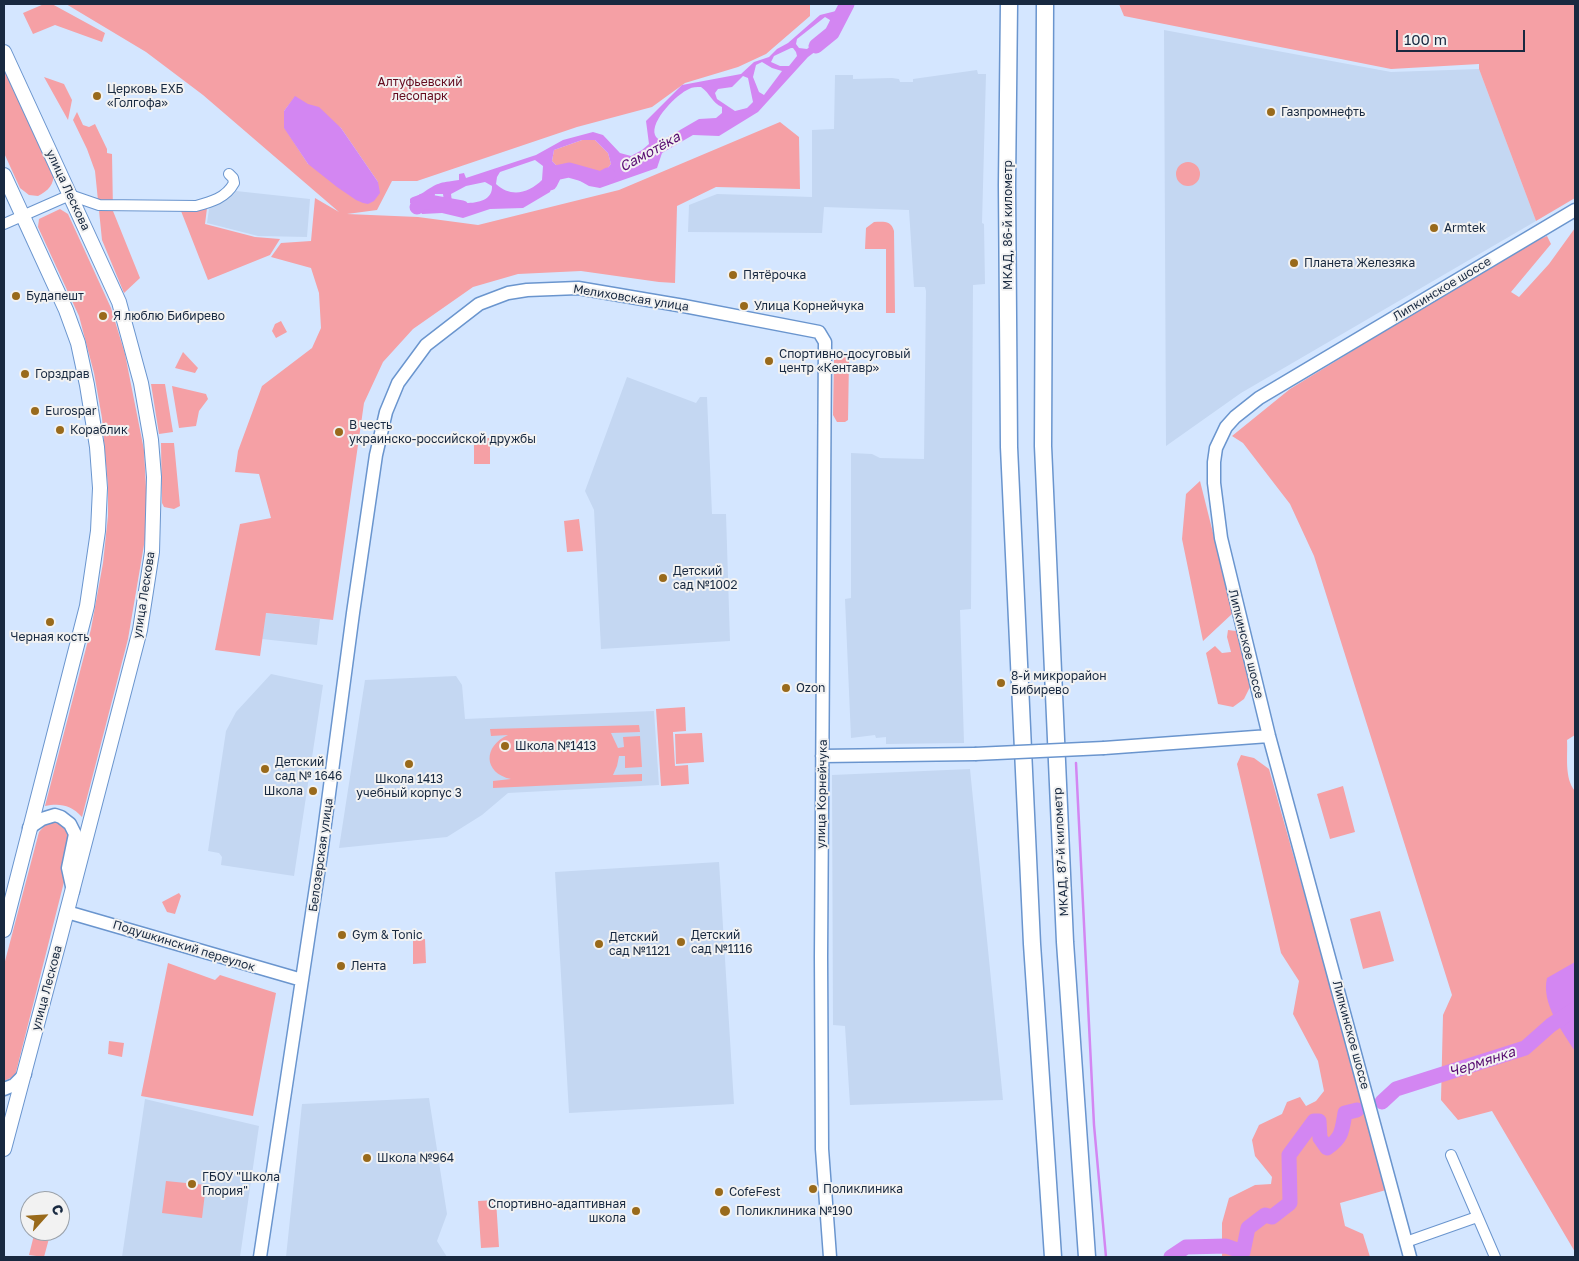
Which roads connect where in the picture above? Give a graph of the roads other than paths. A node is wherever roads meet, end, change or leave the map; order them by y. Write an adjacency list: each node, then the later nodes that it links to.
1 (1008, 4): 27 (highway, МКАД, 86-й километр)
2 (1045, 4): 28 (highway, МКАД, 87-й километр)
3 (4, 52): 6 (main road, улица Лескова)
4 (229, 174): 6 (street)
5 (4, 176): 8 (main road)
6 (70, 195): 8 (street); 15 (main road, улица Лескова)
7 (1575, 210): 12 (street, Липкинское шоссе)
8 (23, 216): 9 (street); 14 (main road)
9 (4, 224)
10 (820, 332): 11 (street, Мелиховская улица); 13 (street, улица Корнейчука)
11 (426, 345): 18 (street, Белозерская улица)
12 (1269, 736): 13 (street, bridge); 24 (street, Липкинское шоссе)
13 (822, 756): 26 (street, улица Корнейчука)
14 (29, 828): 15 (street); 17 (main road)
15 (73, 891): 16 (main road, улица Лескова)
16 (67, 912): 18 (street, Подушкинский переулок); 19 (main road, улица Лескова)
17 (4, 930)
18 (302, 980): 25 (street, Белозерская улица)
19 (24, 1074): 20 (street); 21 (main road, улица Лескова)
20 (4, 1090)
21 (4, 1149)
22 (1451, 1156): 23 (street)
23 (1477, 1217): 24 (street); 30 (street)
24 (1406, 1242): 29 (street, Липкинское шоссе)
25 (260, 1257)
26 (830, 1257)
27 (1053, 1257)
28 (1087, 1257)
29 (1410, 1257)
30 (1495, 1257)

